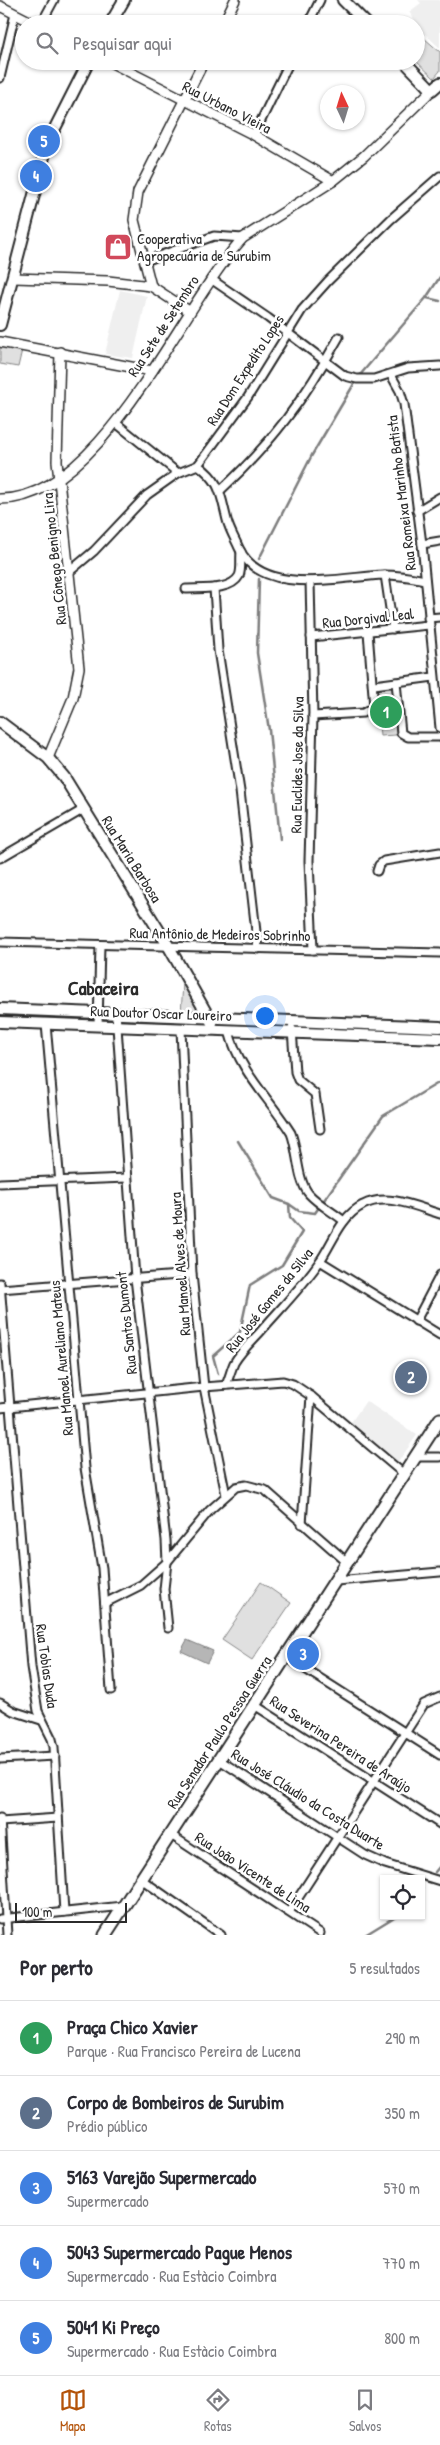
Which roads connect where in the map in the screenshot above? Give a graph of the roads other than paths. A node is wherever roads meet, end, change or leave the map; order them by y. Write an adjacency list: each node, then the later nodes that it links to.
1 (54, 0): 8 (street)
2 (124, 0): 9 (main road)
3 (235, 0): 10 (street)
4 (320, 0): 11 (street)
5 (343, 0): 12 (main road)
6 (0, 6): 7 (street)
7 (15, 14): 18 (street)
8 (46, 15)
9 (115, 15)
10 (228, 15)
11 (312, 15)
12 (358, 15)
13 (84, 70): 26 (main road)
14 (126, 70): 20 (street, Rua Urbano Vieira)
15 (199, 70): 20 (street)
16 (286, 70): 21 (street)
17 (416, 70): 19 (main road)
18 (0, 78)
19 (436, 86): 23 (street, Rua Sete de Setembro)
20 (184, 100): 21 (street, Rua Urbano Vieira); 25 (street)
21 (254, 135): 23 (street, Rua Urbano Vieira)
22 (440, 176): 31 (street, Rua Dom Expedito Lopes)
23 (333, 181): 24 (street, Rua Sete de Setembro)
24 (243, 238): 25 (street); 27 (street, Rua Sete de Setembro)
25 (145, 261): 28 (street)
26 (14, 278): 28 (street); 30 (main road)
27 (211, 279): 29 (street, Rua Sete de Setembro); 31 (street)
28 (151, 286): 29 (street)
29 (189, 311): 37 (street, Rua Sete de Setembro)
30 (0, 324)
31 (286, 333): 35 (street); 40 (street, Rua Dom Expedito Lopes)
32 (339, 337): 35 (street)
33 (0, 342): 34 (street)
34 (60, 352): 37 (street); 42 (street, Rua Cônego Benigno Lira)
35 (325, 361): 38 (street); 43 (street)
36 (440, 366): 38 (street)
37 (152, 371): 39 (street, Rua Sete de Setembro)
38 (391, 375): 46 (street, Rua Romeixa Marinho Batista)
39 (116, 423): 41 (street); 42 (street, Rua Sete de Setembro)
40 (198, 464): 41 (street, Rua Dom Expedito Lopes); 43 (street)
41 (178, 473): 50 (street, Rua Dom Expedito Lopes)
42 (58, 478): 45 (street, Rua Sete de Setembro); 50 (street, Rua Cônego Benigno Lira)
43 (221, 490): 49 (street)
44 (440, 497): 46 (street)
45 (0, 500)
46 (417, 511): 48 (street, Rua Romeixa Marinho Batista)
47 (440, 541): 48 (street)
48 (422, 544): 52 (street, Rua Romeixa Marinho Batista)
49 (241, 552): 53 (street); 54 (street)
50 (69, 572): 68 (street, Rua Cônego Benigno Lira)
51 (385, 575): 52 (street); 53 (street); 58 (street)
52 (425, 580): 57 (street, Rua Romeixa Marinho Batista)
53 (310, 581): 60 (street, Rua Euclides Jose da Silva)
54 (214, 588): 55 (street); 76 (street)
55 (186, 589)
56 (440, 617): 57 (street, Rua Dorgival Leal)
57 (428, 622): 58 (street, Rua Dorgival Leal); 62 (street, Rua Romeixa Marinho Batista)
58 (393, 629): 59 (street, Rua Dorgival Leal)
59 (368, 632): 60 (street, Rua Dorgival Leal); 63 (street)
60 (311, 637): 64 (street, Rua Euclides Jose da Silva)
61 (396, 682): 62 (street); 63 (street); 67 (street)
62 (437, 682): 66 (street, Rua Romeixa Marinho Batista)
63 (374, 684): 64 (street)
64 (313, 716): 77 (street, Rua Euclides Jose da Silva)
65 (0, 722): 68 (main road, Rua Maria Barbosa)
66 (440, 728)
67 (440, 737)
68 (48, 758): 69 (main road, Rua Maria Barbosa)
69 (84, 809): 71 (street); 75 (main road, Rua Maria Barbosa)
70 (440, 852): 72 (street)
71 (0, 858)
72 (377, 870)
73 (0, 942): 74 (street, Rua Antônio de Medeiros Sobrinho)
74 (100, 945): 75 (street, Rua Antônio de Medeiros Sobrinho); 80 (street)
75 (169, 947): 76 (street, Rua Antônio de Medeiros Sobrinho); 82 (main road, Rua Maria Barbosa)
76 (258, 949): 77 (street, Rua Antônio de Medeiros Sobrinho)
77 (313, 950): 78 (street, Rua Antônio de Medeiros Sobrinho)
78 (440, 953)
79 (0, 1009): 80 (main road, Rua Doutor Oscar Loureiro)
80 (97, 1013): 81 (main road, Rua Doutor Oscar Loureiro); 86 (street)
81 (116, 1013): 82 (main road, Rua Doutor Oscar Loureiro); 87 (street, Rua Santos Dumont)
82 (210, 1019): 83 (main road, Rua Doutor Oscar Loureiro); 90 (main road, Rua Maria Barbosa)
83 (290, 1021): 88 (main road, Rua Doutor Oscar Loureiro); 92 (street)
84 (0, 1022): 85 (main road, Rua Doutor Oscar Loureiro)
85 (46, 1024): 86 (main road, Rua Doutor Oscar Loureiro); 96 (street, Rua Manoel Aureliano Mateus)
86 (98, 1026): 87 (main road, Rua Doutor Oscar Loureiro)
87 (116, 1026): 89 (main road, Rua Doutor Oscar Loureiro); 95 (street, Rua Santos Dumont)
88 (440, 1027)
89 (181, 1029): 90 (main road, Rua Doutor Oscar Loureiro); 101 (street, Rua Manoel Alves de Moura)
90 (215, 1030): 91 (main road, Rua Doutor Oscar Loureiro)
91 (229, 1031): 92 (main road, Rua Doutor Oscar Loureiro); 99 (street)
92 (292, 1034): 93 (main road, Rua Doutor Oscar Loureiro); 94 (street)
93 (440, 1038)
94 (320, 1129)
95 (127, 1178): 96 (street); 103 (street, Rua Santos Dumont)
96 (59, 1181): 97 (street); 105 (street, Rua Manoel Aureliano Mateus)
97 (0, 1183)
98 (440, 1214): 99 (street, Rua José Gomes da Silva)
99 (344, 1221): 100 (street, Rua José Gomes da Silva)
100 (320, 1261): 107 (street); 109 (street, Rua José Gomes da Silva)
101 (192, 1274): 103 (street); 110 (street, Rua Manoel Alves de Moura)
102 (440, 1275): 107 (street)
103 (135, 1278): 105 (street); 111 (street, Rua Santos Dumont)
104 (0, 1283): 106 (street, Rua Tobias Duda)
105 (69, 1285): 106 (street); 113 (street, Rua Manoel Aureliano Mateus)
106 (0, 1289): 114 (street, Rua Tobias Duda)
107 (416, 1321): 108 (street)
108 (440, 1335)
109 (226, 1385): 110 (street); 112 (street)
110 (204, 1387): 111 (street); 120 (street, Rua Manoel Alves de Moura)
111 (148, 1393): 113 (street); 122 (street, Rua Santos Dumont)
112 (311, 1396): 119 (street); 121 (street)
113 (79, 1400): 114 (street); 126 (street, Rua Manoel Aureliano Mateus)
114 (10, 1407): 115 (street); 133 (street, Rua Tobias Duda)
115 (0, 1408)
116 (440, 1419): 117 (main road, Rua Senador Paulo Pessoa Guerra)
117 (416, 1457): 118 (street); 119 (main road, Rua Senador Paulo Pessoa Guerra)
118 (440, 1457)
119 (405, 1475): 123 (main road, Rua Senador Paulo Pessoa Guerra)
120 (226, 1495): 121 (street); 122 (street)
121 (302, 1524): 123 (street)
122 (167, 1562): 126 (street); 127 (street, Rua Santos Dumont)
123 (348, 1563): 125 (main road, Rua Senador Paulo Pessoa Guerra)
124 (440, 1572): 125 (street)
125 (336, 1581): 128 (main road, Rua Senador Paulo Pessoa Guerra)
126 (105, 1603): 129 (street, Rua Manoel Aureliano Mateus)
127 (168, 1628)
128 (285, 1656): 132 (main road, Rua Senador Paulo Pessoa Guerra); 134 (street)
129 (111, 1690)
130 (440, 1697): 134 (street)
131 (0, 1703): 133 (street)
132 (253, 1704): 138 (main road, Rua Senador Paulo Pessoa Guerra); 139 (street, Rua Severina Pereira de Araújo)
133 (41, 1720): 136 (street, Rua Tobias Duda)
134 (406, 1733): 135 (street); 139 (street)
135 (440, 1755)
136 (55, 1756): 137 (street); 141 (street, Rua Tobias Duda)
137 (0, 1759)
138 (218, 1759): 144 (main road, Rua Senador Paulo Pessoa Guerra); 145 (street, Rua José Cláudio da Costa Duarte)
139 (374, 1782): 143 (street, Rua Severina Pereira de Araújo); 145 (street)
140 (0, 1818): 142 (street)
141 (58, 1818): 142 (street); 149 (street, Rua Tobias Duda)
142 (0, 1822): 151 (street)
143 (440, 1824)
144 (171, 1835): 146 (main road, Rua Senador Paulo Pessoa Guerra); 150 (street, Rua João Vicente de Lima)
145 (336, 1837): 147 (street, Rua José Cláudio da Costa Duarte); 150 (street)
146 (141, 1879): 148 (main road, Rua Senador Paulo Pessoa Guerra); 152 (street)
147 (440, 1880)
148 (123, 1906): 149 (street); 154 (main road, Rua Senador Paulo Pessoa Guerra)
149 (64, 1912): 151 (street)
150 (289, 1912): 153 (street, Rua João Vicente de Lima)
151 (3, 1919): 155 (street)
152 (211, 1932): 156 (street)
153 (320, 1932)
154 (110, 1933)
155 (6, 1935)
156 (221, 1935)

